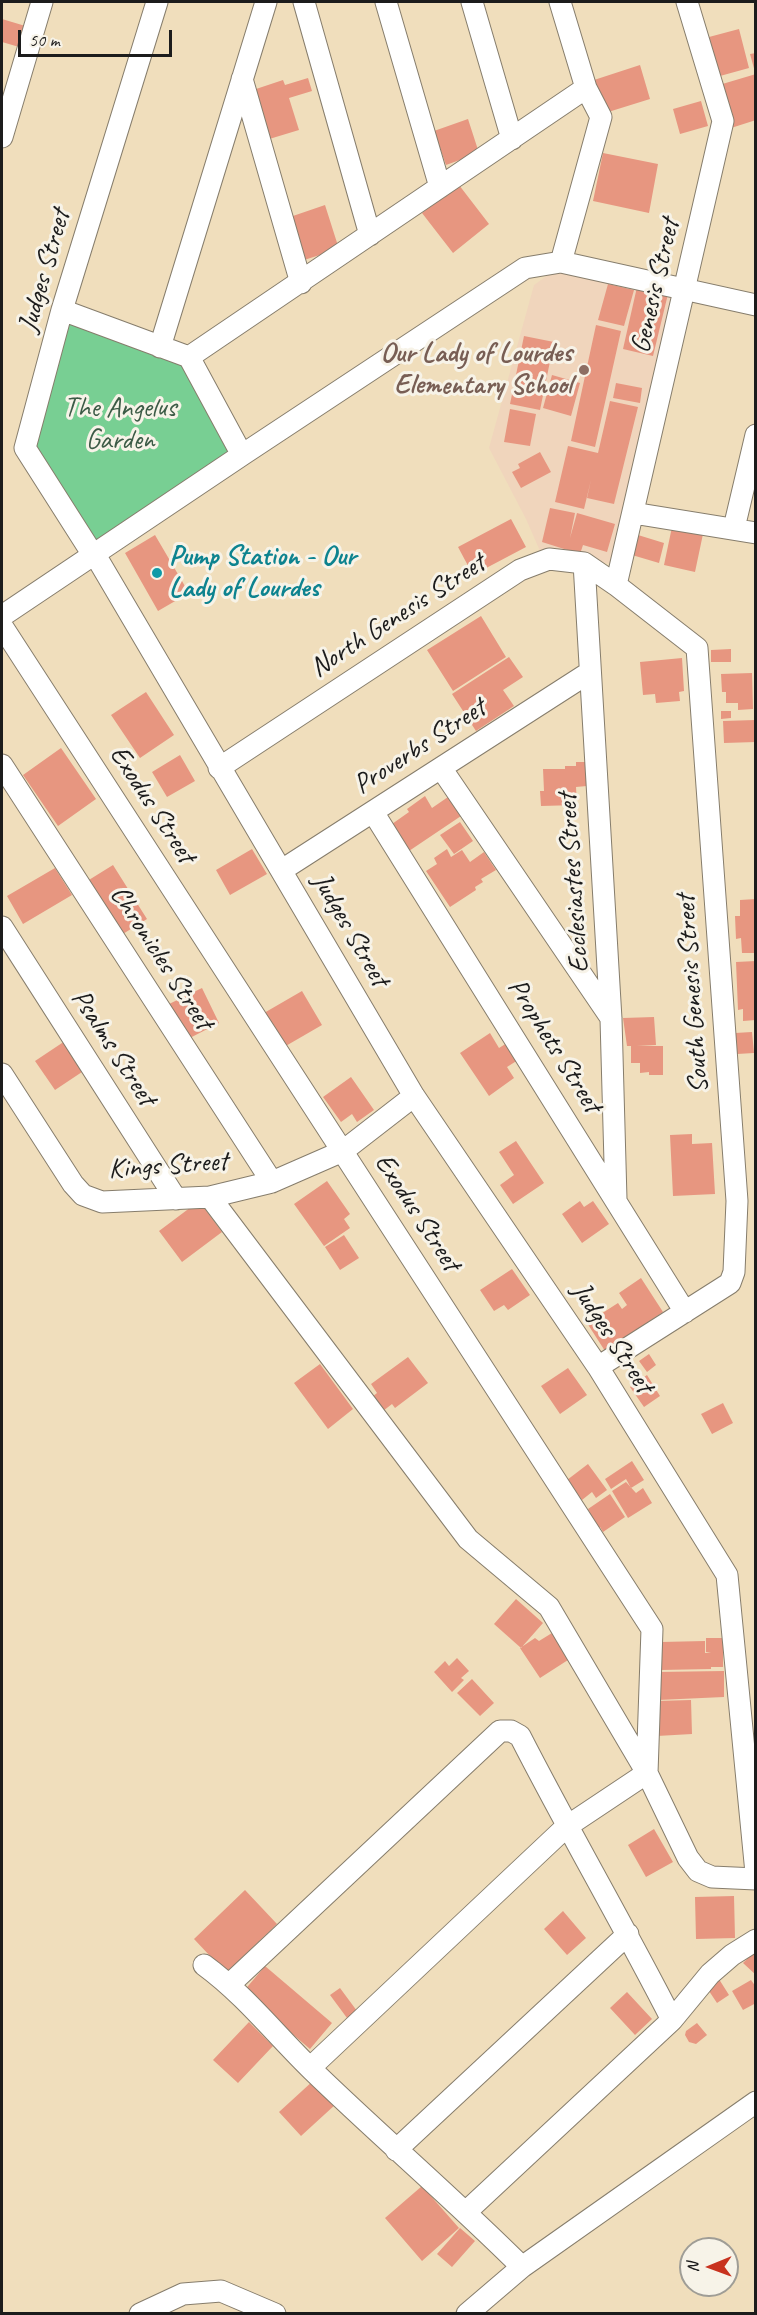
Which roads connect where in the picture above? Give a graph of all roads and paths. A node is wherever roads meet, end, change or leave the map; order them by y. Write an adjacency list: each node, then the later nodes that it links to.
1 (42, 2): 11 (street)
2 (157, 2): 19 (street, Judges Street)
3 (266, 2): 9 (street)
4 (304, 2): 14 (street)
5 (386, 2): 13 (street)
6 (472, 2): 12 (street)
7 (560, 2): 10 (street)
8 (687, 2): 17 (street, Genesis Street)
9 (242, 79): 16 (street); 20 (street)
10 (586, 88): 12 (street); 15 (street)
11 (2, 137)
12 (512, 138): 13 (street)
13 (440, 187): 14 (street)
14 (370, 235): 16 (street)
15 (561, 262): 17 (street); 23 (street)
16 (301, 283): 21 (street)
17 (684, 291): 18 (street); 24 (street, Genesis Street)
18 (756, 305)
19 (62, 310): 20 (street); 27 (street, Judges Street)
20 (160, 346): 21 (street)
21 (189, 357): 23 (street)
22 (756, 435): 25 (street)
23 (242, 455): 27 (street)
24 (633, 513): 25 (street); 29 (street, Genesis Street)
25 (734, 528): 26 (street)
26 (756, 533)
27 (94, 553): 30 (street); 34 (street, Judges Street)
28 (584, 563): 29 (street, North Genesis Street); 32 (street, Ecclesiastes Street); 34 (street, North Genesis Street)
29 (616, 585): 47 (street, South Genesis Street)
30 (2, 616)
31 (2, 626): 42 (street, Exodus Street)
32 (590, 672): 35 (street, Proverbs Street); 39 (street, Ecclesiastes Street)
33 (2, 765): 43 (street, Chronicles Street)
34 (219, 768): 37 (street, Judges Street)
35 (441, 768): 36 (street, Proverbs Street); 39 (street)
36 (373, 812): 37 (street, Proverbs Street); 46 (street, Prophets Street)
37 (282, 870): 41 (street, Judges Street)
38 (2, 927): 45 (street, Psalms Street)
39 (611, 1019): 46 (street, Ecclesiastes Street)
40 (2, 1074): 45 (street, Kings Street)
41 (414, 1096): 42 (street, Kings Street); 49 (street, Judges Street)
42 (343, 1151): 43 (street, Kings Street); 50 (street, Exodus Street)
43 (272, 1182): 44 (street, Kings Street)
44 (210, 1197): 45 (street, Kings Street); 50 (street)
45 (176, 1199)
46 (616, 1199): 48 (street, Prophets Street)
47 (746, 1200): 48 (street, South Genesis Street)
48 (685, 1312): 49 (street, South Genesis Street)
49 (598, 1367): 52 (street, Judges Street)
50 (647, 1773): 51 (street); 53 (street)
51 (566, 1827): 54 (street); 57 (street); 59 (street)
52 (756, 1873)
53 (756, 1878)
54 (628, 1934): 58 (street); 61 (street)
55 (756, 1940): 58 (street)
56 (204, 1965): 57 (street)
57 (230, 1984): 59 (street)
58 (672, 2020): 62 (street)
59 (310, 2068): 61 (street)
60 (756, 2102): 63 (street)
61 (396, 2150): 62 (street)
62 (467, 2211): 63 (street)
63 (522, 2267): 66 (street)
64 (140, 2313): 65 (street)
65 (275, 2313)
66 (467, 2313)

